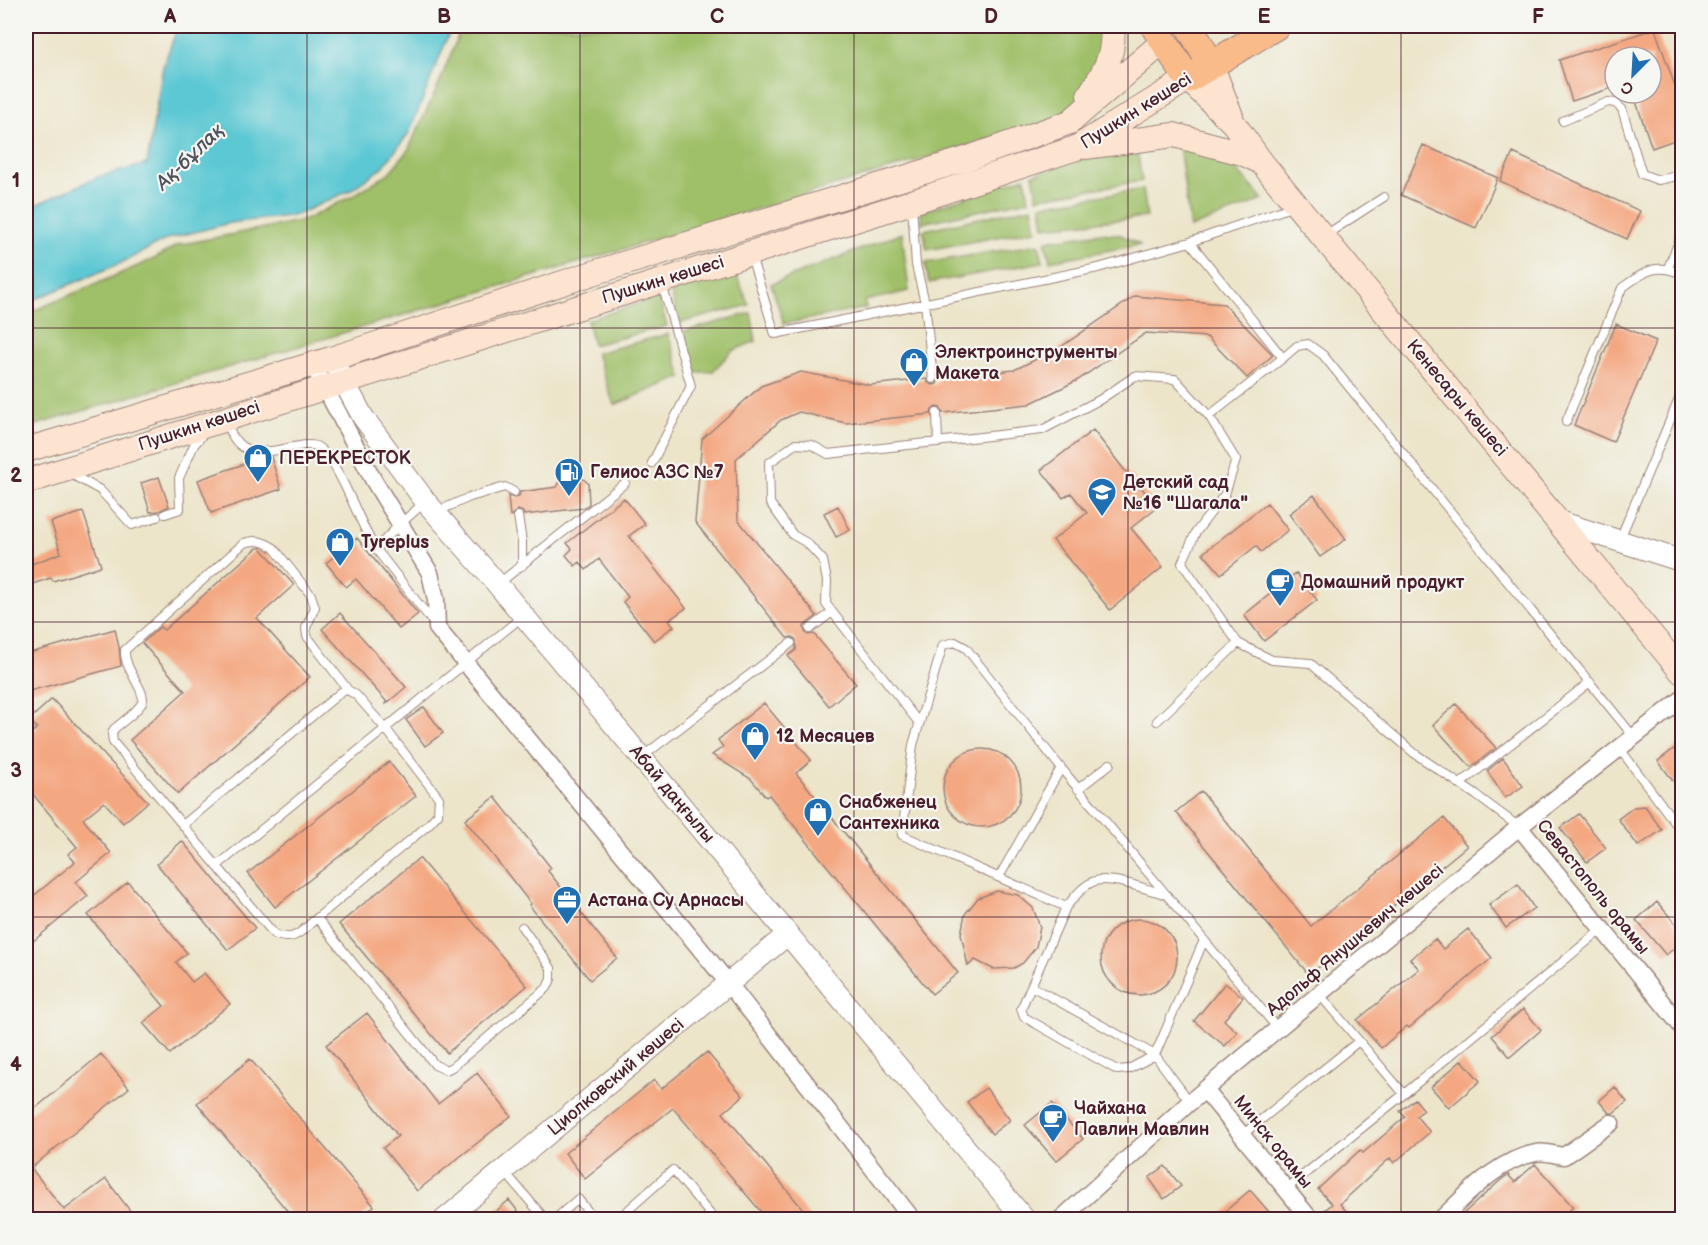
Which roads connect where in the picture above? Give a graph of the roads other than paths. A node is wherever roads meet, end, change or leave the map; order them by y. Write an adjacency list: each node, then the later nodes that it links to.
1 (1112, 26): 8 (main road)
2 (1189, 26): 5 (main road)
3 (1276, 26): 5 (main road, Пушкин көшесі)
4 (1166, 31): 6 (main road); 8 (main road, Пушкин көшесі)
5 (1211, 64): 6 (main road, Пушкин көшесі); 9 (main road, Кенесары көшесі)
6 (1188, 79): 9 (main road, Кенесары көшесі); 10 (main road, Пушкин көшесі)
7 (1563, 121): 12 (lane)
8 (1070, 122): 25 (main road, Пушкин көшесі)
9 (1234, 124): 11 (main road, Кенесары көшесі)
10 (1076, 148): 11 (main road); 14 (main road, Пушкин көшесі)
11 (1263, 164): 15 (main road, Кенесары көшесі)
12 (1683, 175)
13 (1384, 197): 17 (lane)
14 (912, 202): 19 (main road, Пушкин көшесі); 23 (lane)
15 (1297, 205): 17 (main road, Кенесары көшесі); 18 (lane)
16 (1683, 234): 20 (lane)
17 (1323, 237): 42 (main road, Кенесары көшесі)
18 (1190, 242): 23 (lane); 24 (lane)
19 (750, 253): 22 (main road, Пушкин көшесі); 23 (lane)
20 (1668, 268): 21 (lane); 32 (lane)
21 (1683, 274)
22 (661, 281): 27 (main road, Пушкин көшесі); 35 (lane)
23 (925, 303): 26 (lane)
24 (1283, 358): 30 (lane); 57 (lane)
25 (322, 361): 27 (street, Абай даңғылы); 34 (main road, Пушкин көшесі)
26 (933, 379)
27 (335, 383): 31 (main road, Пушкин көшесі); 40 (street, Абай даңғылы); 43 (street)
28 (1683, 393): 44 (lane)
29 (937, 413): 33 (lane)
30 (1209, 416): 33 (lane); 54 (lane)
31 (219, 420): 36 (main road, Пушкин көшесі); 36 (lane); 45 (lane)
32 (1566, 422)
33 (938, 443): 49 (lane)
34 (26, 450)
35 (652, 463)
36 (63, 470): 37 (main road, Пушкин көшесі)
37 (26, 482)
38 (626, 483): 47 (lane)
39 (514, 492): 40 (lane)
40 (430, 508): 43 (lane); 48 (street, Абай даңғылы)
41 (518, 516): 47 (lane)
42 (1560, 522): 44 (street); 56 (main road, Кенесары көшесі)
43 (400, 524): 45 (lane); 51 (street)
44 (1619, 541): 46 (street)
45 (376, 549): 51 (lane)
46 (1683, 561)
47 (522, 566): 48 (lane)
48 (498, 585): 50 (street, Абай даңғылы)
49 (832, 612): 52 (lane); 61 (lane)
50 (524, 616): 55 (lane); 65 (street, Абай даңғылы)
51 (437, 628): 55 (street)
52 (810, 629)
53 (791, 643): 65 (lane)
54 (1238, 643): 60 (lane); 68 (lane)
55 (467, 663): 62 (lane); 82 (street)
56 (1683, 672)
57 (1590, 682): 63 (lane); 68 (lane)
58 (348, 690): 62 (lane); 70 (lane); 70 (lane)
59 (1683, 699): 63 (street, Адольф Янушкевич көшесі)
60 (1157, 721)
61 (919, 723): 67 (lane); 74 (lane)
62 (386, 729): 73 (lane); 77 (lane)
63 (1634, 738): 64 (street, Адольф Янушкевич көшесі)
64 (1620, 749): 71 (street, Адольф Янушкевич көшесі); 72 (lane)
65 (642, 758): 80 (street, Абай даңғылы)
66 (1110, 764): 69 (lane)
67 (1061, 768): 69 (lane); 74 (lane)
68 (1460, 784): 71 (lane)
69 (1078, 789): 75 (lane)
70 (183, 825): 73 (lane)
71 (1519, 827): 79 (street, Севастополь орамы); 84 (street, Адольф Янушкевич көшесі)
72 (1683, 832)
73 (217, 866): 77 (lane)
74 (999, 878): 76 (lane)
75 (1166, 894): 76 (lane); 81 (lane)
76 (1066, 907): 83 (lane)
77 (317, 918): 78 (lane)
78 (522, 927)
79 (1602, 928): 85 (street, Севастополь орамы); 90 (lane)
80 (788, 934): 82 (street, Циолковский көшесі); 103 (street, Абай даңғылы)
81 (1204, 940): 86 (lane); 88 (lane)
82 (729, 984): 94 (street, Циолковский көшесі); 102 (street)
83 (1033, 987): 88 (lane); 88 (lane)
84 (1320, 995): 86 (street, Адольф Янушкевич көшесі); 87 (lane)
85 (1683, 1027)
86 (1278, 1029): 89 (street, Адольф Янушкевич көшесі)
87 (1359, 1041): 90 (lane); 93 (lane)
88 (1155, 1055): 91 (lane)
89 (1205, 1090): 91 (street, Адольф Янушкевич көшесі); 93 (street, Минск орамы)
90 (1404, 1094): 95 (lane)
91 (1190, 1101): 104 (street, Адольф Янушкевич көшесі)
92 (1611, 1123): 106 (street)
93 (1242, 1135): 95 (street, Минск орамы)
94 (503, 1170): 96 (street, Циолковский көшесі); 97 (lane)
95 (1287, 1189): 105 (street, Минск орамы)
96 (444, 1220)
97 (546, 1220)
98 (554, 1220): 99 (lane)
99 (595, 1220)
100 (617, 1220): 101 (lane)
101 (715, 1220)
102 (913, 1220)
103 (1025, 1220)
104 (1060, 1220)
105 (1311, 1220)
106 (1440, 1220)

